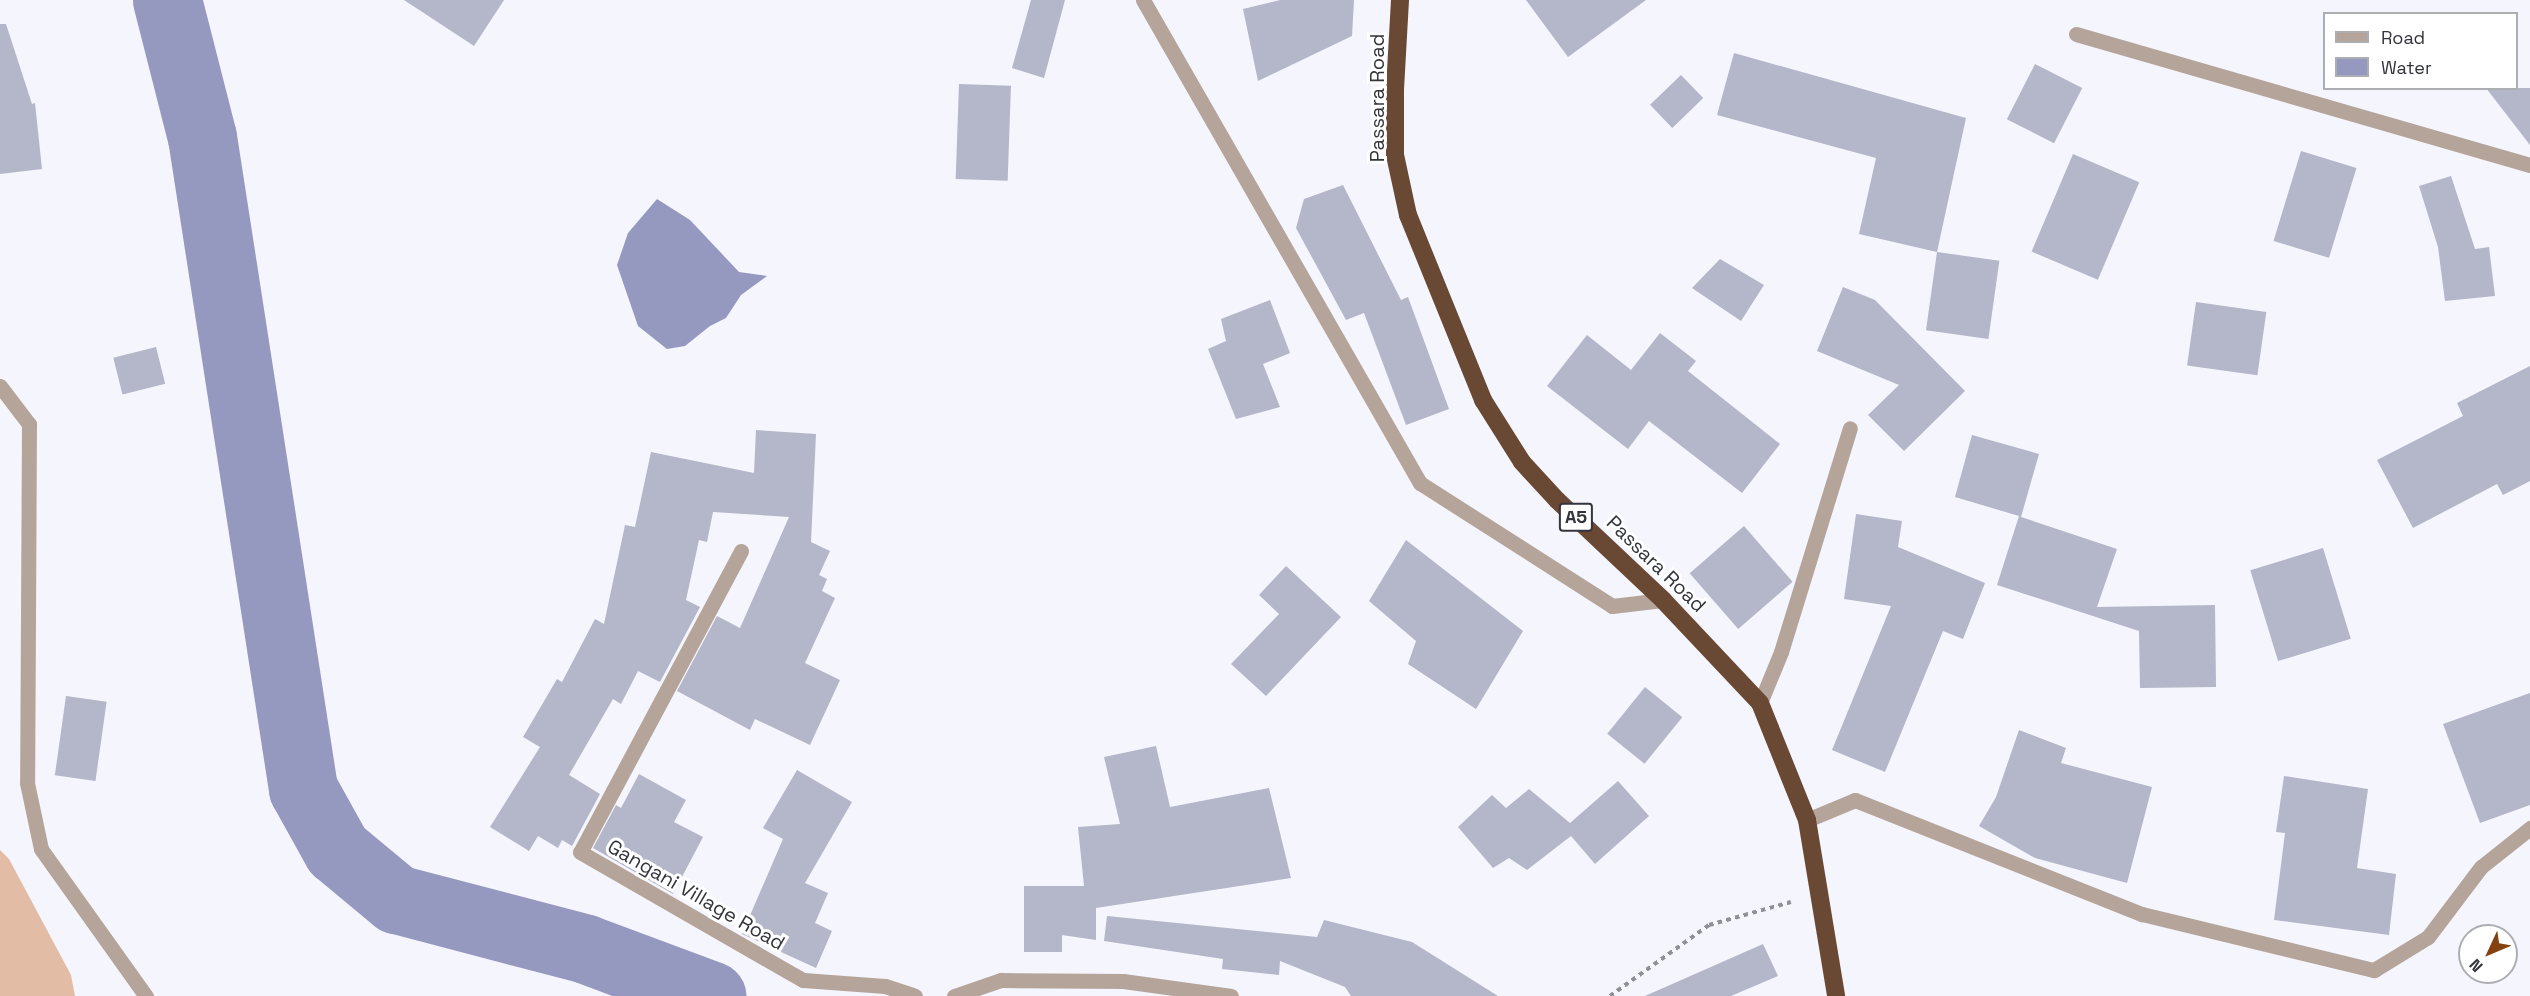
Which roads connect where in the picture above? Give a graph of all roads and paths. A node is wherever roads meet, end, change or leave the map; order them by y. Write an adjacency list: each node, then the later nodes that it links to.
1 (1143, 0): 8 (street)
2 (1400, 0): 8 (highway, Passara Road / A5)
3 (2076, 34): 4 (street)
4 (2530, 165)
5 (0, 386): 13 (street)
6 (1850, 428): 9 (street)
7 (741, 551): 14 (street, Gangani Village Road)
8 (1663, 600): 9 (highway, Passara Road / A5)
9 (1760, 703): 10 (highway, Passara Road / A5)
10 (1807, 820): 11 (street); 12 (highway, Passara Road / A5)
11 (2530, 828)
12 (1818, 895): 17 (path); 18 (highway, Passara Road / A5)
13 (146, 996)
14 (914, 996)
15 (954, 996): 16 (street)
16 (1231, 996)
17 (1610, 996)
18 (1836, 996)

